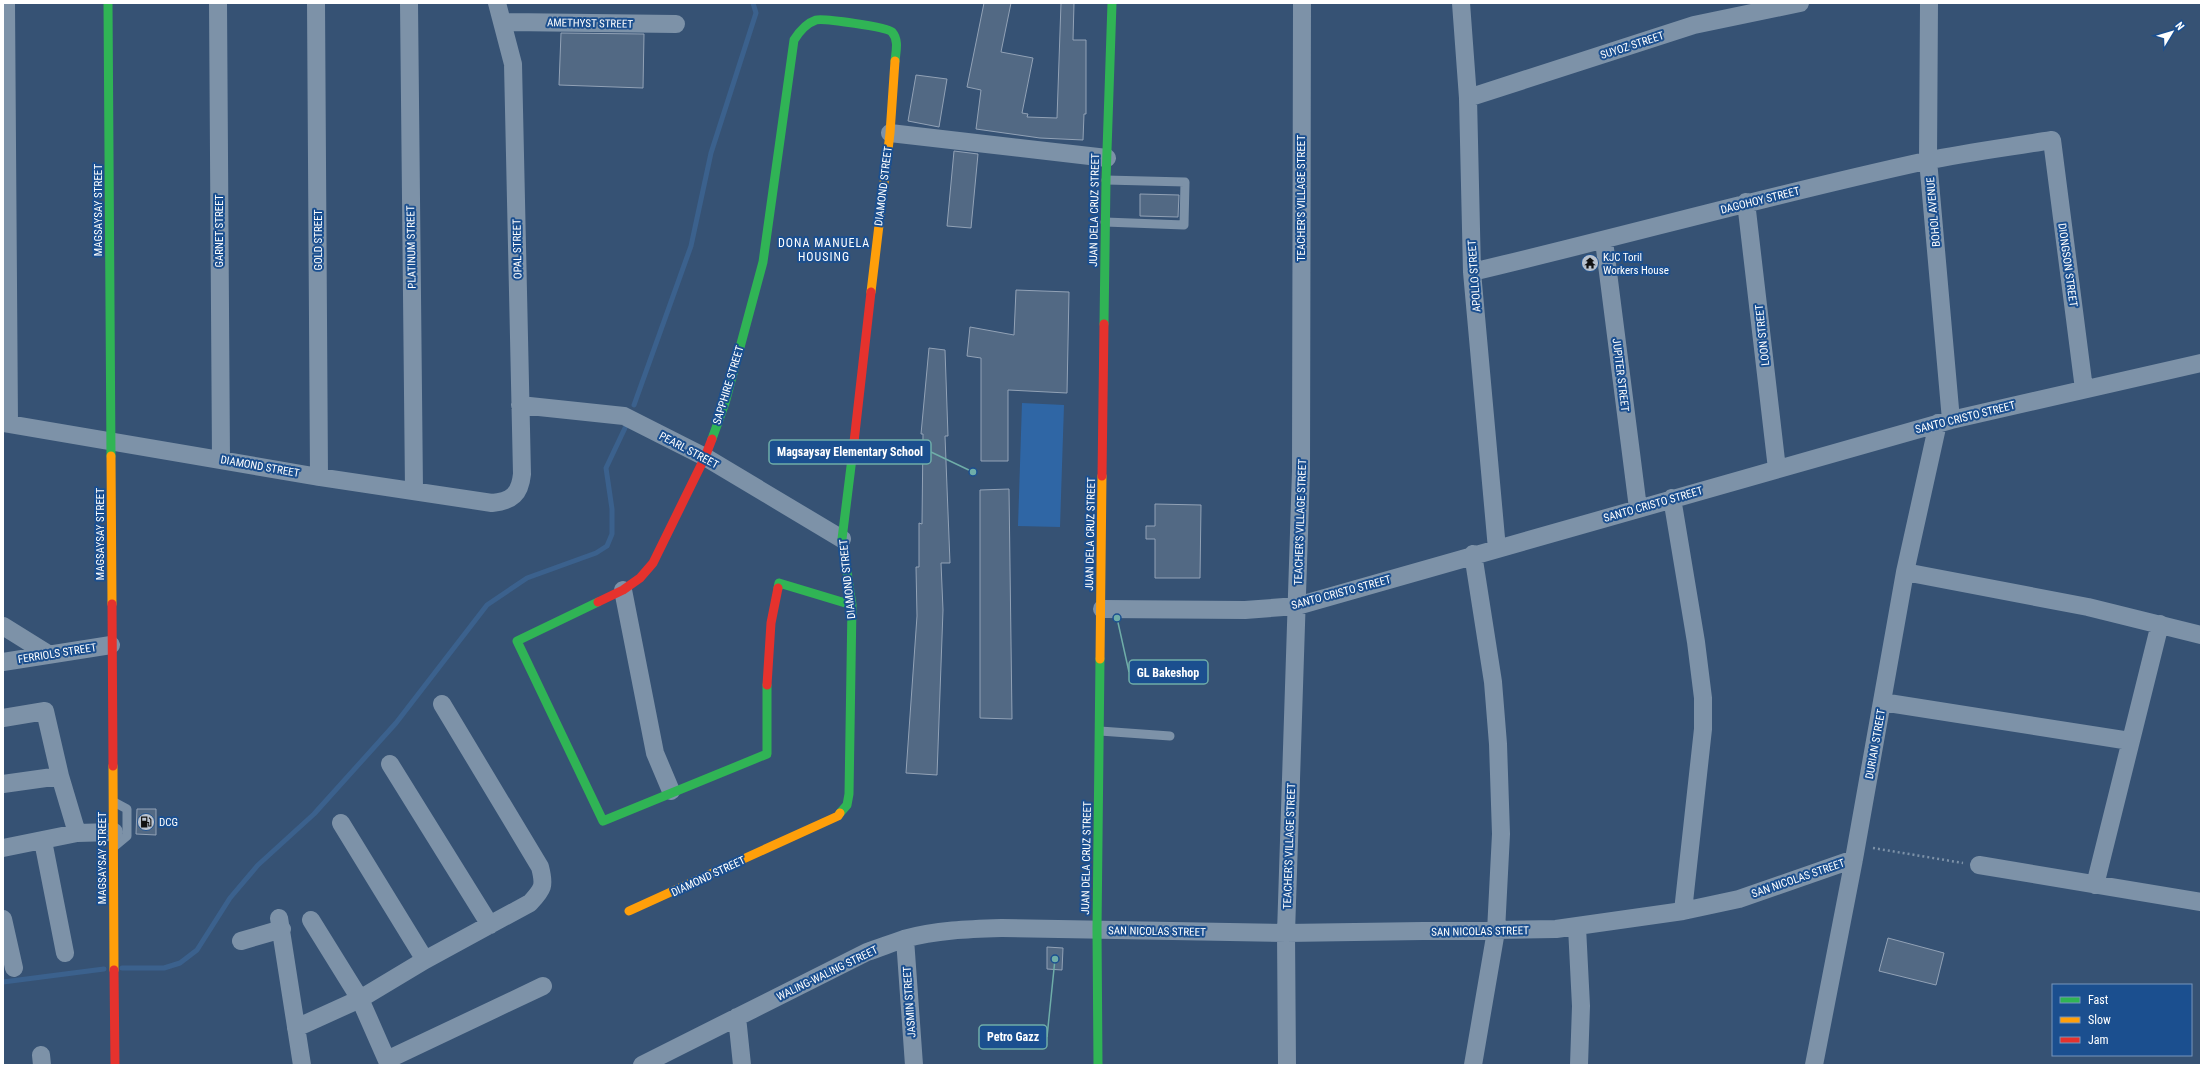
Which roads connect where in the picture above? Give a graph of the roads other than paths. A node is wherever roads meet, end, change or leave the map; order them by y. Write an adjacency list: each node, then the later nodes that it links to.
1 (6, 3): 29 (street)
2 (108, 3): 30 (street, MAGSAYSAY STREET)
3 (218, 3): 32 (street, GARNET STREET)
4 (316, 3): 34 (street, GOLD STREET)
5 (409, 3): 35 (street, PLATINUM STREET)
6 (497, 3): 12 (street, OPAL STREET)
7 (1112, 3): 18 (street, JUAN DELA CRUZ STREET)
8 (1302, 3): 45 (street, TEACHER'S VILLAGE STREET)
9 (1461, 3): 15 (street, APOLLO STREET)
10 (1800, 3): 15 (street, SUYOZ STREET)
11 (1929, 3): 19 (street, BOHOL AVENUE)
12 (503, 22): 13 (street, AMETHYST STREET); 27 (street, OPAL STREET)
13 (676, 24)
14 (897, 40): 16 (street, DIAMOND STREET); 31 (street, SAPPHIRE STREET)
15 (1468, 98): 24 (street, APOLLO STREET)
16 (890, 132): 18 (street); 39 (street, DIAMOND STREET)
17 (2052, 140): 19 (street, DAGOHOY STREET); 26 (street, DIONGSON STREET)
18 (1107, 158): 20 (street, JUAN DELA CRUZ STREET)
19 (1928, 160): 21 (street, DAGOHOY STREET); 28 (street, BOHOL AVENUE)
20 (1106, 180): 22 (street, JUAN DELA CRUZ STREET); 22 (lane)
21 (1746, 202): 23 (street, DAGOHOY STREET); 33 (street, LOON STREET)
22 (1105, 222): 46 (street, JUAN DELA CRUZ STREET)
23 (1604, 241): 24 (street, DAGOHOY STREET); 38 (street, JUPITER STREET)
24 (1472, 272): 40 (street, APOLLO STREET)
25 (2201, 363): 26 (street, SANTO CRISTO STREET)
26 (2084, 389): 28 (street, SANTO CRISTO STREET)
27 (520, 405): 31 (street, PEARL STREET); 36 (street, OPAL STREET)
28 (1944, 421): 33 (street, SANTO CRISTO STREET); 42 (street, DURIAN STREET)
29 (6, 423): 30 (street, DIAMOND STREET)
30 (112, 441): 32 (street, DIAMOND STREET); 50 (street, MAGSAYSAY STREET)
31 (705, 457): 39 (street, PEARL STREET); 43 (street, SAPPHIRE STREET)
32 (221, 460): 34 (street, DIAMOND STREET)
33 (1777, 469): 37 (street, SANTO CRISTO STREET)
34 (319, 476): 35 (street, DIAMOND STREET)
35 (414, 490): 36 (street, DIAMOND STREET)
36 (515, 494)
37 (1672, 498): 38 (street, SANTO CRISTO STREET); 73 (street)
38 (1638, 508): 40 (street, SANTO CRISTO STREET)
39 (842, 539): 44 (street, DIAMOND STREET)
40 (1497, 549): 41 (street, SANTO CRISTO STREET)
41 (1473, 554): 45 (street, SANTO CRISTO STREET); 80 (street)
42 (1905, 572): 47 (street); 53 (street, DURIAN STREET)
43 (623, 590): 62 (street); 62 (street, SAPPHIRE STREET)
44 (852, 605): 62 (street); 74 (street, DIAMOND STREET)
45 (1297, 606): 46 (street, SANTO CRISTO STREET); 81 (street, TEACHER'S VILLAGE STREET)
46 (1102, 609): 56 (street, JUAN DELA CRUZ STREET)
47 (2160, 624): 49 (street); 58 (street)
48 (3, 626): 51 (street)
49 (2201, 635)
50 (111, 645): 51 (street, FERRIOLS STREET); 63 (street, MAGSAYSAY STREET)
51 (48, 654): 52 (street, FERRIOLS STREET)
52 (3, 662)
53 (1882, 702): 58 (street); 69 (street, DURIAN STREET)
54 (442, 704): 77 (street)
55 (3, 718): 60 (street)
56 (1100, 731): 57 (lane); 79 (street, JUAN DELA CRUZ STREET)
57 (1170, 736)
58 (2130, 741): 71 (street)
59 (390, 764): 77 (street)
60 (60, 776): 61 (street); 65 (street)
61 (3, 784)
62 (671, 791)
63 (113, 802): 66 (street, MAGSAYSAY STREET); 66 (lane)
64 (341, 823): 85 (street)
65 (77, 833): 66 (street); 67 (street)
66 (114, 839): 92 (street, MAGSAYSAY STREET)
67 (43, 841): 68 (street); 84 (street)
68 (3, 848)
69 (1855, 852): 73 (street, SAN NICOLAS STREET); 101 (street, DURIAN STREET)
70 (1979, 866): 71 (street)
71 (2095, 885): 72 (street)
72 (2201, 902)
73 (1683, 911): 78 (street, SAN NICOLAS STREET)
74 (629, 912)
75 (3, 919): 86 (street)
76 (311, 920): 88 (street)
77 (490, 925): 85 (street)
78 (1577, 927): 80 (street, SAN NICOLAS STREET); 100 (street)
79 (1097, 930): 81 (street, SAN NICOLAS STREET); 82 (street, WALING-WALING STREET); 97 (street, JUAN DELA CRUZ STREET)
80 (1496, 931): 81 (street, SAN NICOLAS STREET); 99 (street)
81 (1286, 933): 98 (street, TEACHER'S VILLAGE STREET)
82 (905, 939): 89 (street, WALING-WALING STREET); 96 (street, JASMIN STREET)
83 (241, 941): 90 (street)
84 (65, 953)
85 (425, 960): 88 (street)
86 (14, 968)
87 (543, 986): 91 (street)
88 (360, 999): 90 (street); 91 (street)
89 (737, 1017): 94 (street, WALING-WALING STREET); 95 (street)
90 (296, 1028): 93 (street)
91 (388, 1062)
92 (115, 1065)
93 (302, 1065)
94 (642, 1065)
95 (742, 1065)
96 (914, 1065)
97 (1098, 1065)
98 (1287, 1065)
99 (1474, 1065)
100 (1578, 1065)
101 (1814, 1065)

